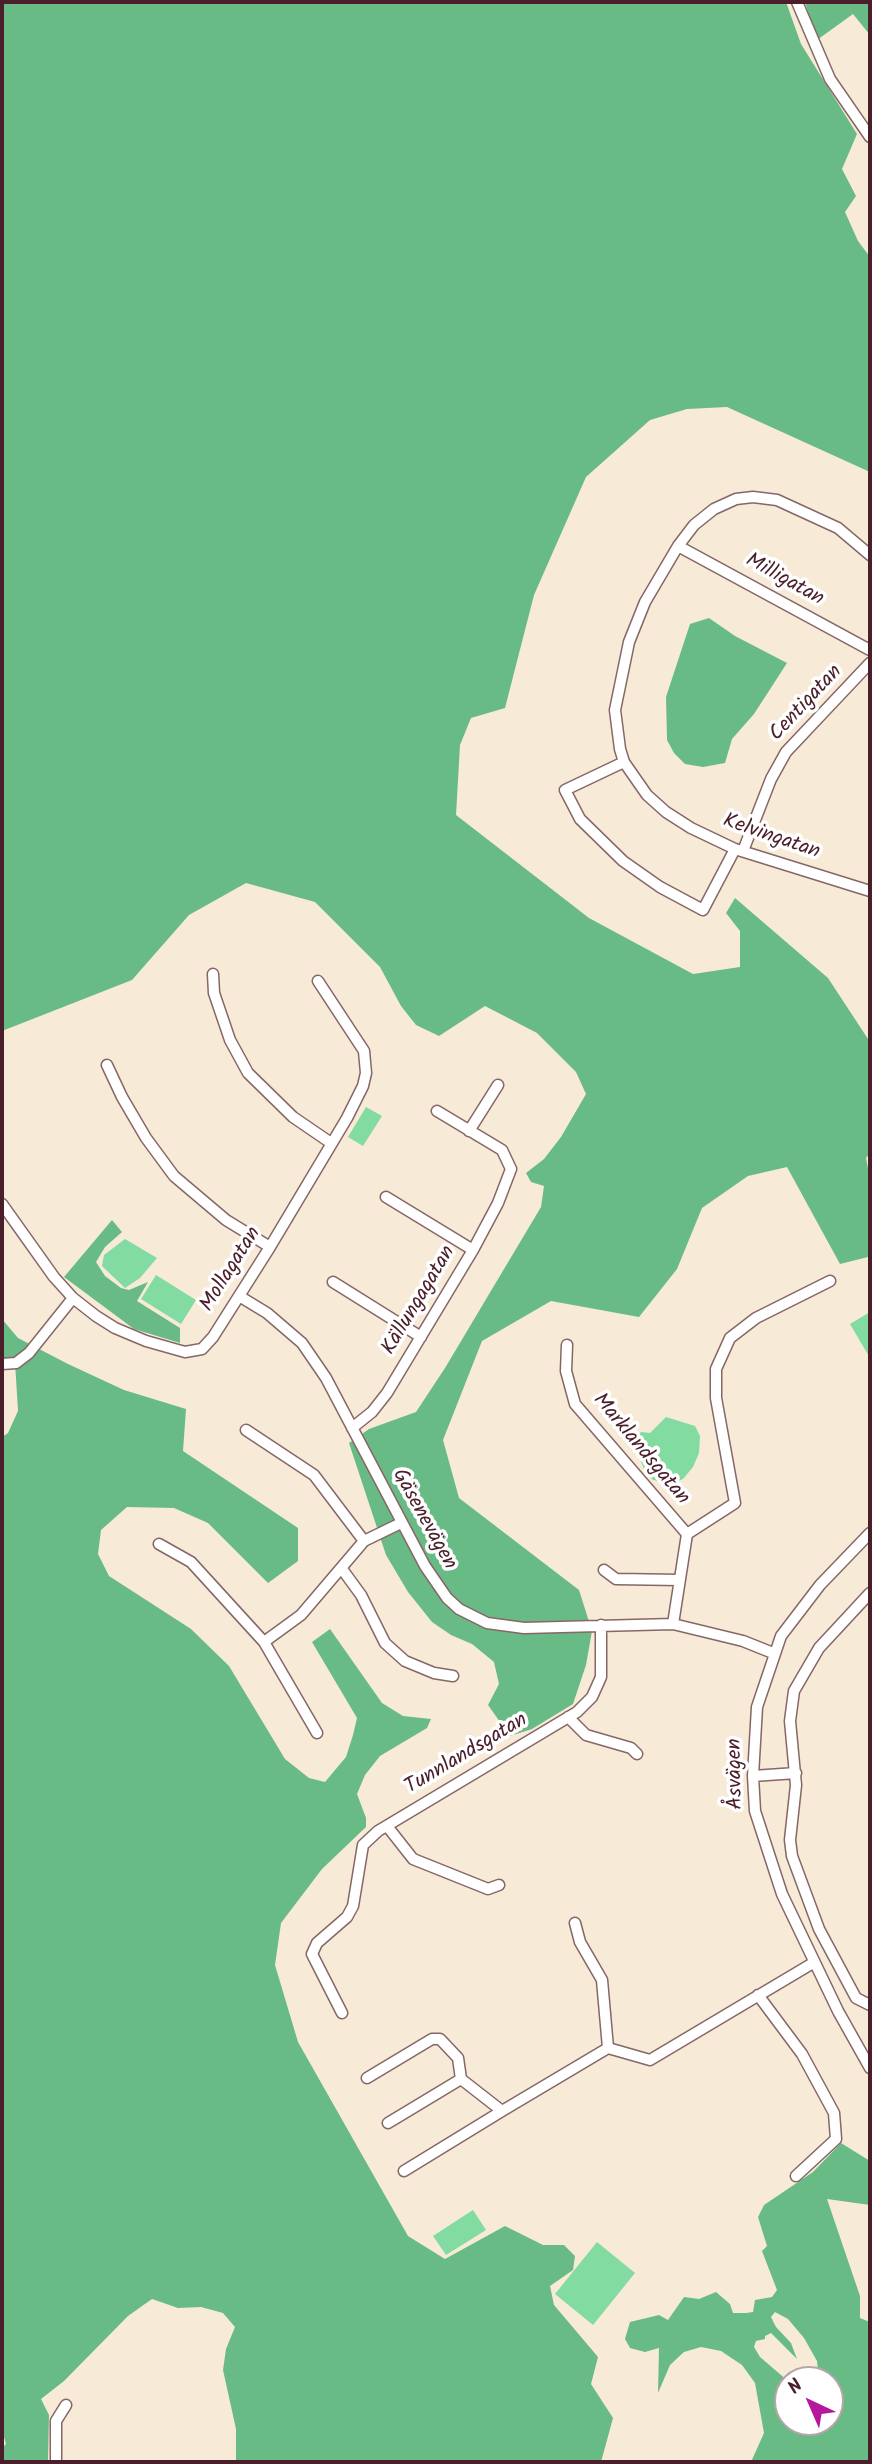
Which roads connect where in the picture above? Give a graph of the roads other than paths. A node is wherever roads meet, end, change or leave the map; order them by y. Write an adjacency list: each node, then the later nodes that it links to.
1 (797, 2): 2 (street)
2 (870, 137)
3 (678, 546): 4 (street); 5 (street, Milligatan); 7 (street, Kelvingatan)
4 (870, 555)
5 (870, 650)
6 (870, 663): 8 (street, Centigatan)
7 (624, 761): 8 (street, Kelvingatan); 8 (street, Centigatan)
8 (739, 850): 9 (street, Kelvingatan)
9 (870, 891)
10 (214, 974): 16 (street)
11 (318, 981): 16 (street, Mollagatan)
12 (107, 1065): 19 (street)
13 (498, 1085): 15 (street)
14 (437, 1111): 15 (street)
15 (469, 1131): 20 (street, Källungagatan)
16 (331, 1143): 19 (street, Mollagatan)
17 (386, 1197): 20 (street)
18 (2, 1204): 24 (street, Mollagatan)
19 (270, 1247): 23 (street, Mollagatan)
20 (473, 1250): 25 (street, Källungagatan)
21 (830, 1280): 32 (street, Marklandsgatan)
22 (333, 1282): 25 (street)
23 (239, 1296): 24 (street, Mollagatan); 28 (street, Gäsenevägen)
24 (73, 1298): 27 (street)
25 (421, 1337): 28 (street, Källungagatan)
26 (567, 1345): 32 (street, Marklandsgatan)
27 (2, 1364)
28 (352, 1428): 30 (street, Gäsenevägen)
29 (246, 1430): 33 (street)
30 (401, 1523): 33 (street); 40 (street, Gäsenevägen)
31 (870, 1532): 42 (street, Åsvägen)
32 (687, 1534): 37 (street, Marklandsgatan)
33 (365, 1541): 35 (street)
34 (159, 1544): 41 (street)
35 (342, 1569): 41 (street); 43 (street)
36 (604, 1570): 37 (street)
37 (680, 1580): 39 (street, Marklandsgatan)
38 (870, 1593): 47 (street)
39 (673, 1624): 40 (street, Gäsenevägen); 42 (street, Gäsenevägen)
40 (601, 1625): 44 (street, Tunnlandsgatan)
41 (264, 1642): 45 (street)
42 (773, 1653): 48 (street, Åsvägen)
43 (453, 1676)
44 (568, 1717): 46 (street); 49 (street, Tunnlandsgatan)
45 (317, 1733)
46 (637, 1754)
47 (796, 1773): 48 (street); 54 (street)
48 (752, 1776): 52 (street, Åsvägen)
49 (387, 1826): 50 (street); 55 (street, Tunnlandsgatan)
50 (499, 1885)
51 (575, 1923): 56 (street)
52 (813, 1963): 53 (street); 57 (street, Åsvägen)
53 (758, 1995): 56 (street); 63 (street)
54 (870, 2005)
55 (342, 2013)
56 (608, 2048): 60 (street)
57 (870, 2068)
58 (366, 2078): 59 (street)
59 (461, 2079): 60 (street); 61 (street)
60 (502, 2111): 62 (street)
61 (388, 2123)
62 (404, 2171)
63 (796, 2176)
64 (66, 2405): 65 (street)
65 (56, 2462)

